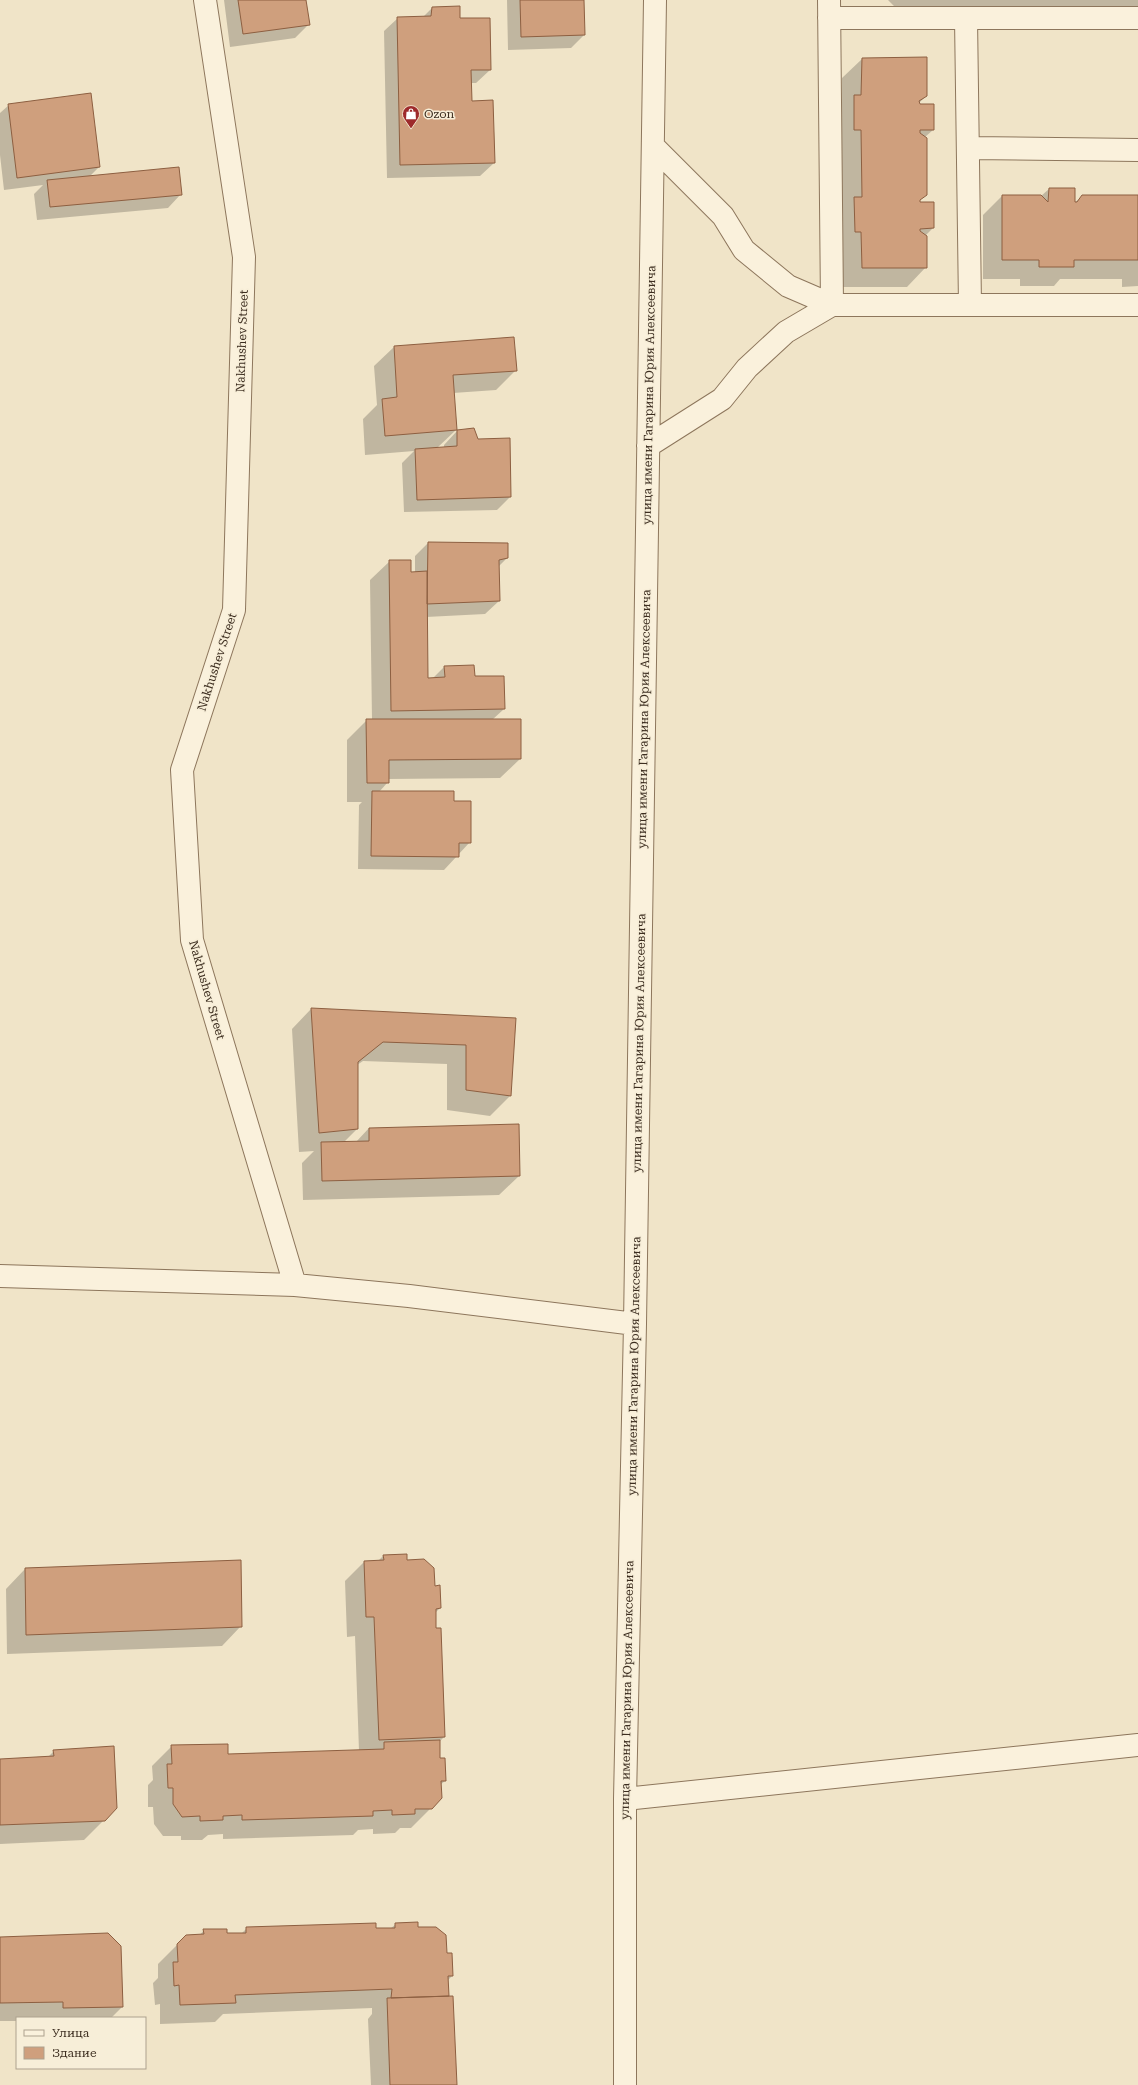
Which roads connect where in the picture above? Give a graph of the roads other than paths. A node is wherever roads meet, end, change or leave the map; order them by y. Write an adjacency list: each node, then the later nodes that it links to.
1 (205, 0): 14 (street, Nakhushev Street)
2 (655, 0): 6 (street, улица имени Гагарина Юрия Алексеевича)
3 (829, 9): 4 (street); 9 (street)
4 (966, 18): 5 (street); 7 (street)
5 (1138, 18)
6 (653, 146): 9 (street); 12 (street, улица имени Гагарина Юрия Алексеевича)
7 (968, 148): 8 (street); 10 (street)
8 (1138, 150)
9 (832, 305): 10 (street); 12 (street)
10 (970, 305): 11 (street)
11 (1138, 305)
12 (648, 446): 15 (street, улица имени Гагарина Юрия Алексеевича)
13 (0, 1276): 14 (street)
14 (295, 1285): 15 (street)
15 (635, 1324): 17 (street, улица имени Гагарина Юрия Алексеевича)
16 (1138, 1745): 17 (street)
17 (624, 1799): 18 (street, улица имени Гагарина Юрия Алексеевича)
18 (625, 2085)

